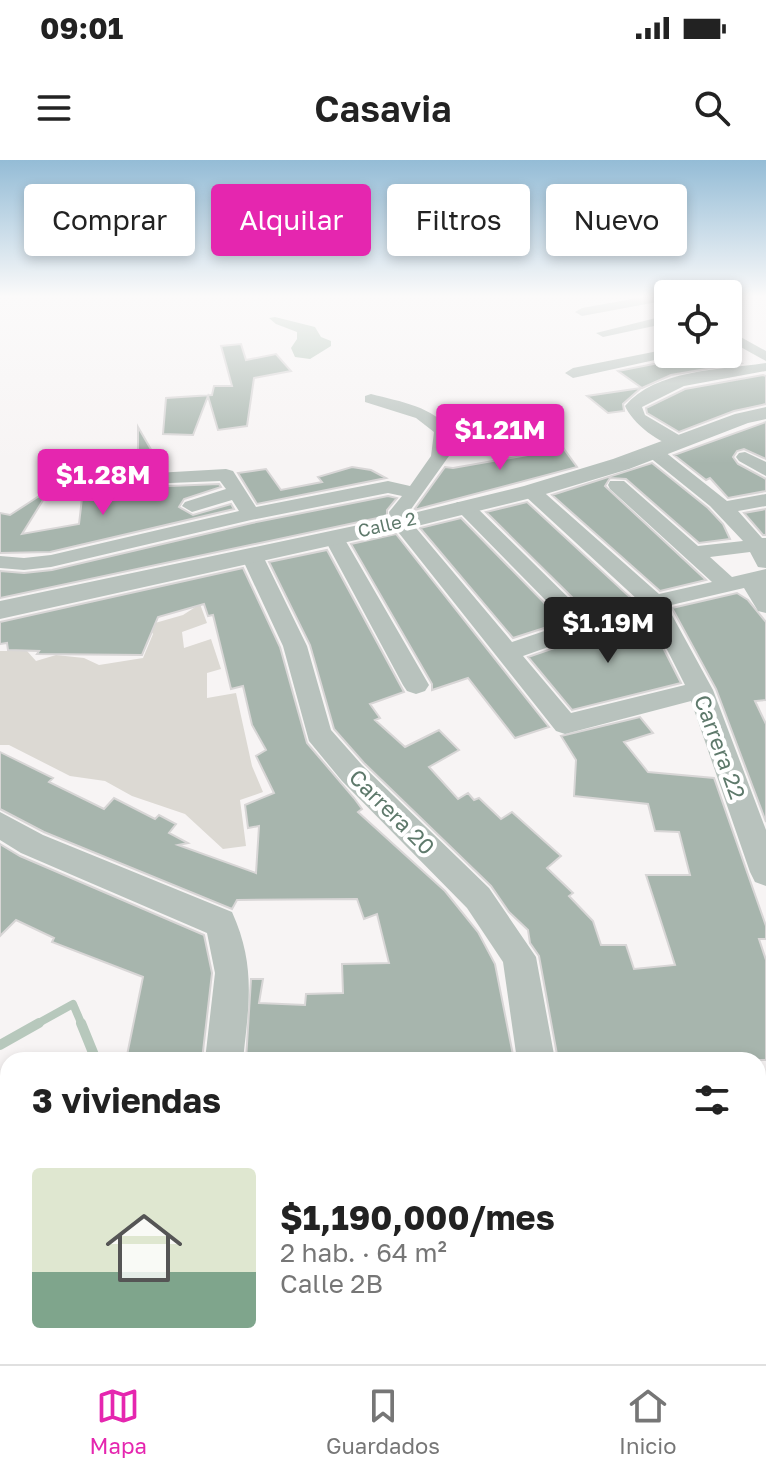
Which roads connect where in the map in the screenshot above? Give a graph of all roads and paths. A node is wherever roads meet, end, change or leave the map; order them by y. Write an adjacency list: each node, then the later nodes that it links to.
1 (654, 356): 3 (street)
2 (766, 367): 8 (street)
3 (573, 373)
4 (429, 396): 7 (street)
5 (371, 399): 7 (street)
6 (766, 413): 8 (street, Calle 2)
7 (437, 423): 16 (street)
8 (678, 442): 9 (street, Calle 2)
9 (654, 452): 14 (street, Calle 2); 20 (street)
10 (745, 457): 11 (street)
11 (766, 470)
12 (103, 482): 15 (street)
13 (617, 485): 24 (street)
14 (531, 491): 19 (street, Calle 2); 29 (street, Carrera 22)
15 (237, 492): 18 (street); 21 (street)
16 (413, 493): 21 (street, Calle 2); 22 (street)
17 (766, 500): 20 (street)
18 (192, 506)
19 (464, 506): 22 (street, Calle 2); 32 (street)
20 (721, 508): 26 (street)
21 (251, 514): 27 (street, Calle 2)
22 (401, 523): 23 (street, Calle 2); 33 (street)
23 (334, 538): 25 (street, Calle 2); 34 (street)
24 (695, 553): 26 (street); 28 (street)
25 (252, 556): 31 (street, Calle 2); 40 (street, Carrera 20)
26 (761, 561): 28 (street); 30 (street)
27 (0, 562)
28 (726, 583): 29 (street)
29 (654, 602): 32 (street); 35 (street, Carrera 22)
30 (766, 606)
31 (0, 610)
32 (585, 627): 33 (street)
33 (509, 652): 35 (street)
34 (416, 685)
35 (700, 690): 37 (street, Carrera 22)
36 (0, 824): 39 (street)
37 (757, 827): 38 (street, Carrera 22)
38 (766, 872)
39 (225, 1052)
40 (535, 1052)

